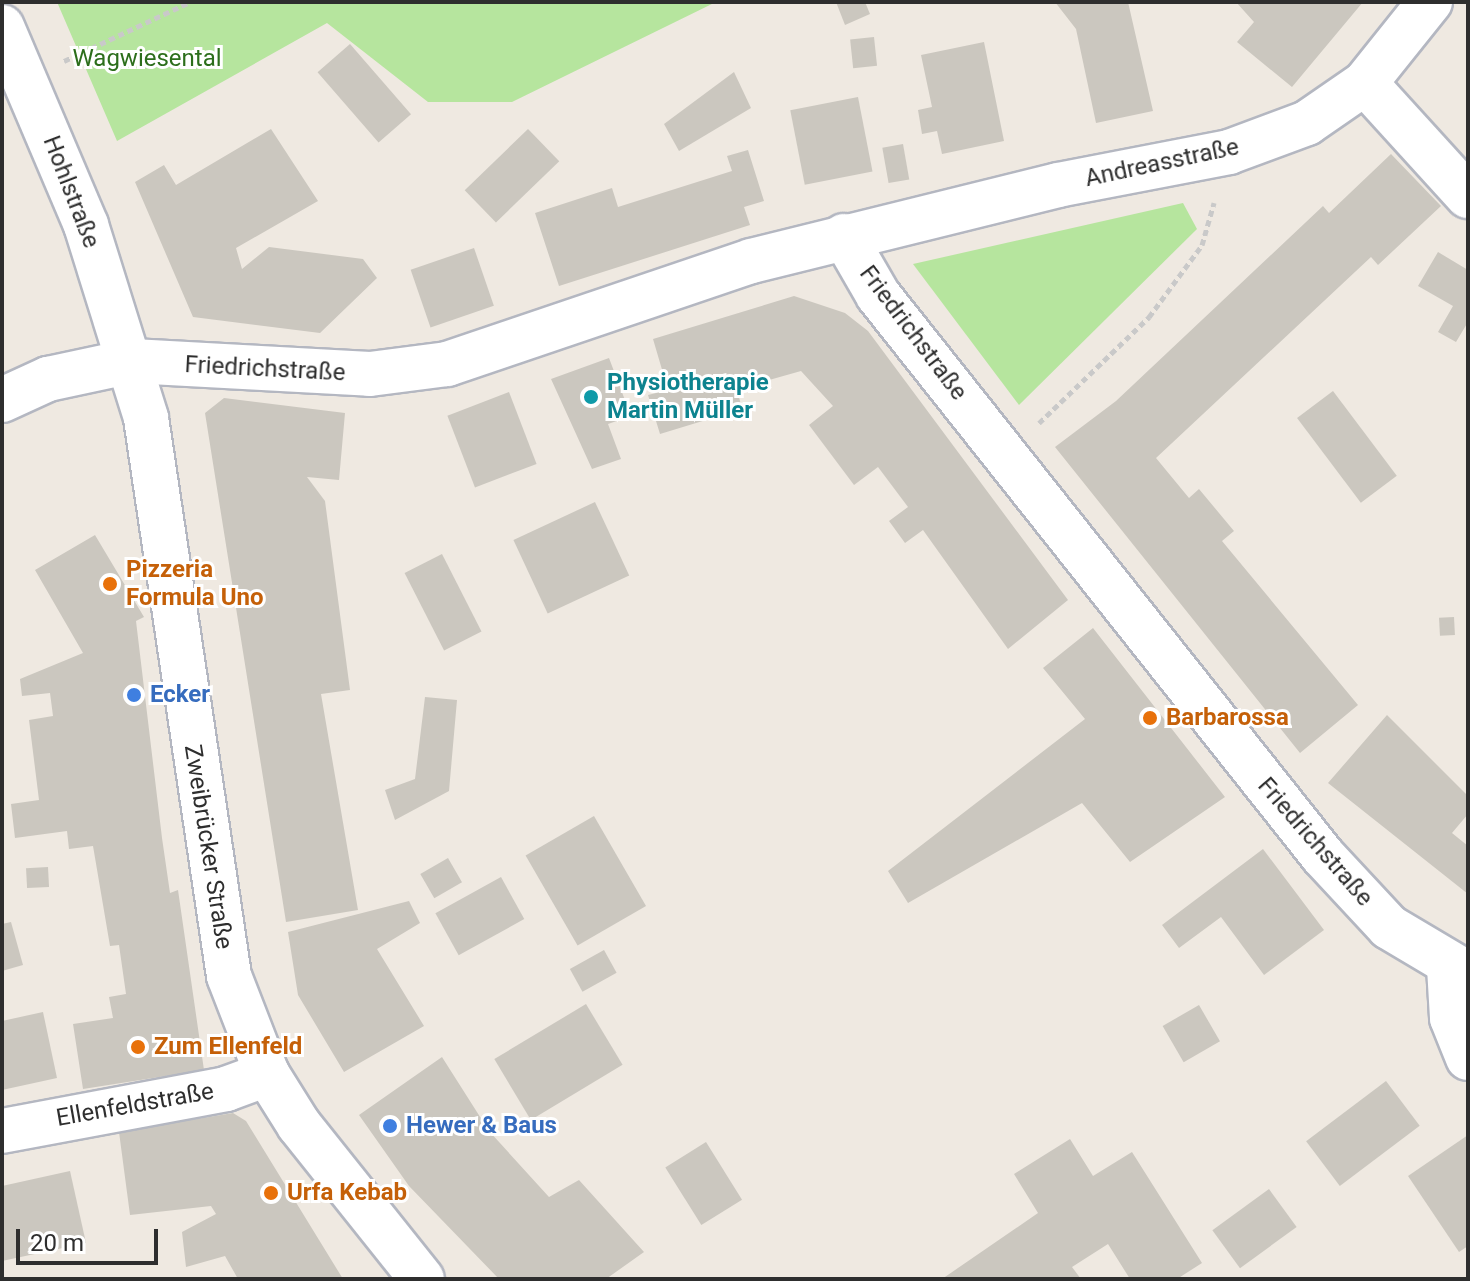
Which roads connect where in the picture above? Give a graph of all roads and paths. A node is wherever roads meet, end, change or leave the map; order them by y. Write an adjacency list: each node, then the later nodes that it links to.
1 (190, 2): 4 (path)
2 (1430, 2): 5 (street, Andreasstraße)
3 (2, 27): 4 (street, Hohlstraße)
4 (26, 79): 9 (street, Hohlstraße)
5 (1365, 83): 6 (street, Andreasstraße); 7 (street)
6 (1229, 152): 8 (street, Andreasstraße); 11 (path)
7 (1468, 196)
8 (844, 236): 9 (street, Friedrichstraße); 11 (street, Friedrichstraße)
9 (132, 361): 10 (street, Friedrichstraße); 14 (street, Zweibrücker Straße)
10 (2, 400)
11 (1006, 454): 12 (street, Friedrichstraße)
12 (1458, 971): 13 (street)
13 (1468, 1058)
14 (267, 1074): 15 (street, Ellenfeldstraße); 16 (street, Zweibrücker Straße)
15 (2, 1131)
16 (422, 1279)

